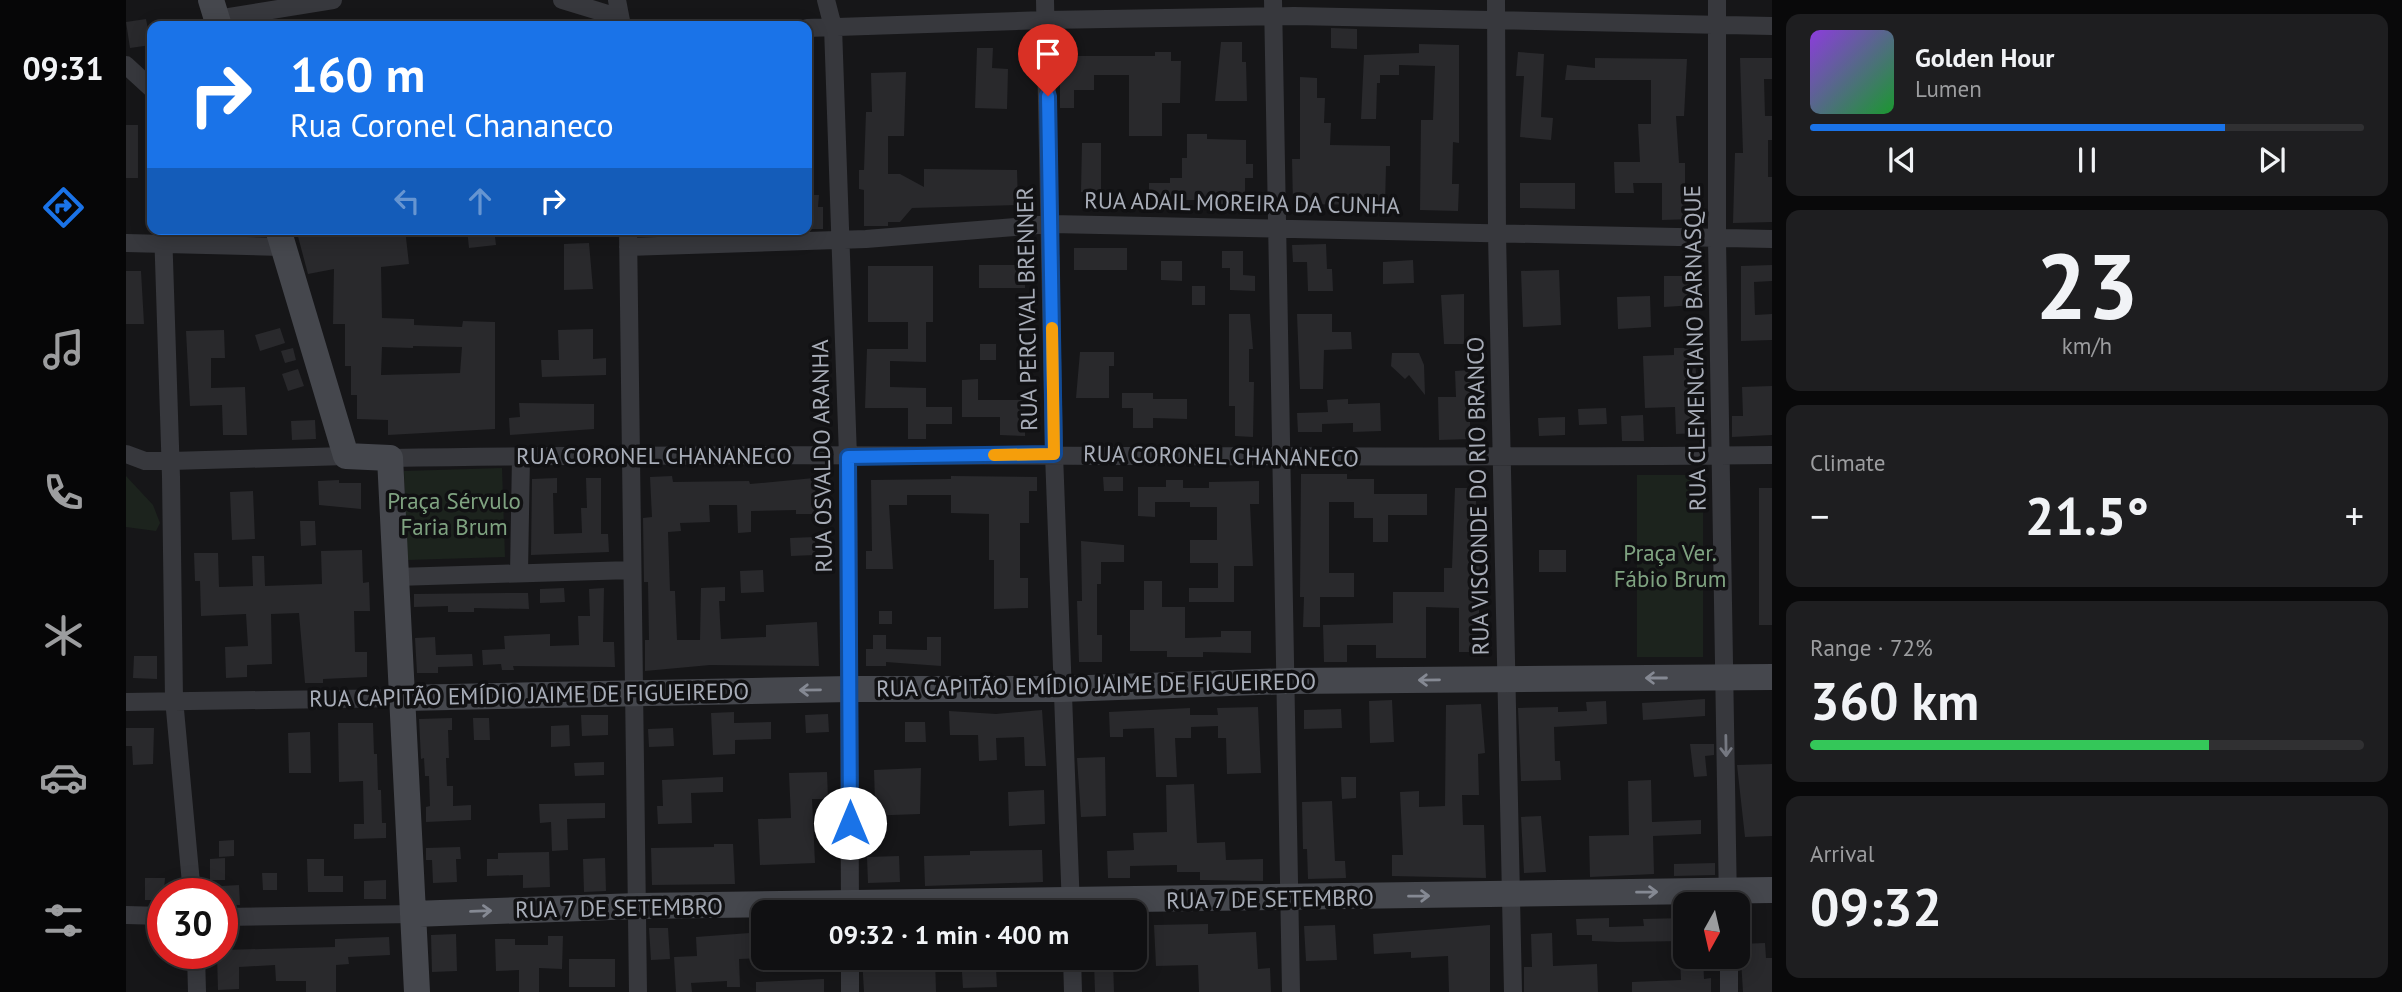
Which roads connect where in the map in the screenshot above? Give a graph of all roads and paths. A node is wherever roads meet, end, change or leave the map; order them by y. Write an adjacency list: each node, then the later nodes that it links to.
1 (333, 0): 9 (street)
2 (562, 0): 12 (street)
3 (617, 0): 13 (street)
4 (826, 0): 16 (street, RUA OSVALDO ARANHA)
5 (1045, 0): 10 (street, RUA PERCIVAL BRENNER)
6 (1496, 0): 11 (street, RUA VISCONDE DO RIO BRANCO)
7 (1717, 0): 14 (street, RUA CLEMENCIANO BARNASQUE)
8 (1273, 8): 10 (street); 11 (street); 21 (street)
9 (216, 15)
10 (1046, 20): 16 (street); 20 (street, RUA PERCIVAL BRENNER)
11 (1496, 20): 14 (street); 22 (street, RUA VISCONDE DO RIO BRANCO)
12 (616, 21)
13 (620, 21)
14 (1717, 26): 15 (street); 28 (street, RUA CLEMENCIANO BARNASQUE)
15 (1772, 26)
16 (833, 27): 17 (street); 27 (street, RUA OSVALDO ARANHA)
17 (812, 28)
18 (126, 65): 19 (street)
19 (147, 84)
20 (1051, 224): 21 (street, RUA ADAIL MOREIRA DA CUNHA); 27 (street, RUA ADAIL MOREIRA DA CUNHA); 32 (street, RUA PERCIVAL BRENNER)
21 (1279, 228): 22 (street, RUA ADAIL MOREIRA DA CUNHA); 40 (street)
22 (1497, 234): 28 (street, RUA ADAIL MOREIRA DA CUNHA); 38 (street, RUA VISCONDE DO RIO BRANCO)
23 (163, 237): 24 (street); 29 (street); 41 (street)
24 (280, 238): 34 (main road)
25 (628, 238): 27 (street, RUA ADAIL MOREIRA DA CUNHA); 31 (street)
26 (1772, 239): 28 (street, RUA ADAIL MOREIRA DA CUNHA)
27 (841, 240): 37 (street, RUA OSVALDO ARANHA)
28 (1717, 240): 36 (street, RUA CLEMENCIANO BARNASQUE)
29 (126, 243)
30 (126, 454): 41 (street, RUA CORONEL CHANANECO)
31 (632, 454): 35 (street, RUA CORONEL CHANANECO); 37 (street, RUA CORONEL CHANANECO); 42 (street)
32 (1054, 454): 37 (street, RUA CORONEL CHANANECO); 40 (street, RUA CORONEL CHANANECO); 50 (street, RUA PERCIVAL BRENNER)
33 (1772, 455): 36 (street, RUA CORONEL CHANANECO)
34 (346, 456): 39 (main road, RUA CORONEL CHANANECO); 41 (street, RUA CORONEL CHANANECO)
35 (521, 456): 39 (street, RUA CORONEL CHANANECO); 43 (street)
36 (1721, 456): 38 (street, RUA CORONEL CHANANECO); 46 (street, RUA CLEMENCIANO BARNASQUE)
37 (848, 457): 49 (street, RUA OSVALDO ARANHA)
38 (1502, 457): 40 (street, RUA CORONEL CHANANECO); 47 (street, RUA VISCONDE DO RIO BRANCO)
39 (390, 458): 44 (main road)
40 (1283, 458): 48 (street)
41 (171, 461): 53 (street)
42 (632, 570): 43 (street); 51 (street)
43 (519, 573): 44 (street)
44 (396, 577): 52 (main road)
45 (1772, 677): 46 (main road, RUA CAPITÃO EMÍDIO JAIME DE FIGUEIREDO)
46 (1725, 678): 47 (main road, RUA CAPITÃO EMÍDIO JAIME DE FIGUEIREDO, one-way to 47); 57 (street, RUA CLEMENCIANO BARNASQUE, one-way to 57)
47 (1506, 679): 48 (main road, RUA CAPITÃO EMÍDIO JAIME DE FIGUEIREDO, one-way to 48); 58 (street, RUA VISCONDE DO RIO BRANCO)
48 (1287, 681): 50 (main road, RUA CAPITÃO EMÍDIO JAIME DE FIGUEIREDO); 61 (street)
49 (850, 689): 50 (main road, RUA CAPITÃO EMÍDIO JAIME DE FIGUEIREDO); 51 (main road, RUA CAPITÃO EMÍDIO JAIME DE FIGUEIREDO, one-way to 51); 62 (street, RUA OSVALDO ARANHA)
50 (1062, 690): 63 (street, RUA PERCIVAL BRENNER)
51 (636, 693): 52 (main road, RUA CAPITÃO EMÍDIO JAIME DE FIGUEIREDO); 65 (street)
52 (402, 698): 53 (street, RUA CAPITÃO EMÍDIO JAIME DE FIGUEIREDO); 67 (main road)
53 (174, 699): 54 (street, RUA CAPITÃO EMÍDIO JAIME DE FIGUEIREDO); 55 (street)
54 (126, 702)
55 (191, 878)
56 (1772, 890): 59 (main road, RUA 7 DE SETEMBRO)
57 (1728, 892)
58 (1511, 893): 60 (main road, RUA 7 DE SETEMBRO, one-way to 60); 61 (main road, RUA 7 DE SETEMBRO, one-way to 58); 81 (street, RUA VISCONDE DO RIO BRANCO)
59 (1750, 894)
60 (1673, 897)
61 (1290, 899): 64 (main road, RUA 7 DE SETEMBRO); 80 (street)
62 (850, 900)
63 (1071, 900)
64 (1147, 904)
65 (638, 906): 66 (main road, RUA 7 DE SETEMBRO); 67 (main road, RUA 7 DE SETEMBRO, one-way to 65); 77 (street)
66 (751, 907)
67 (413, 914): 70 (street, RUA 7 DE SETEMBRO); 76 (main road)
68 (126, 915): 69 (street)
69 (147, 916)
70 (238, 917)
71 (196, 969): 75 (street)
72 (850, 970): 78 (street)
73 (1072, 970): 79 (street)
74 (1729, 970): 82 (street)
75 (197, 992)
76 (418, 992)
77 (638, 992)
78 (850, 992)
79 (1073, 992)
80 (1291, 992)
81 (1513, 992)
82 (1729, 992)

